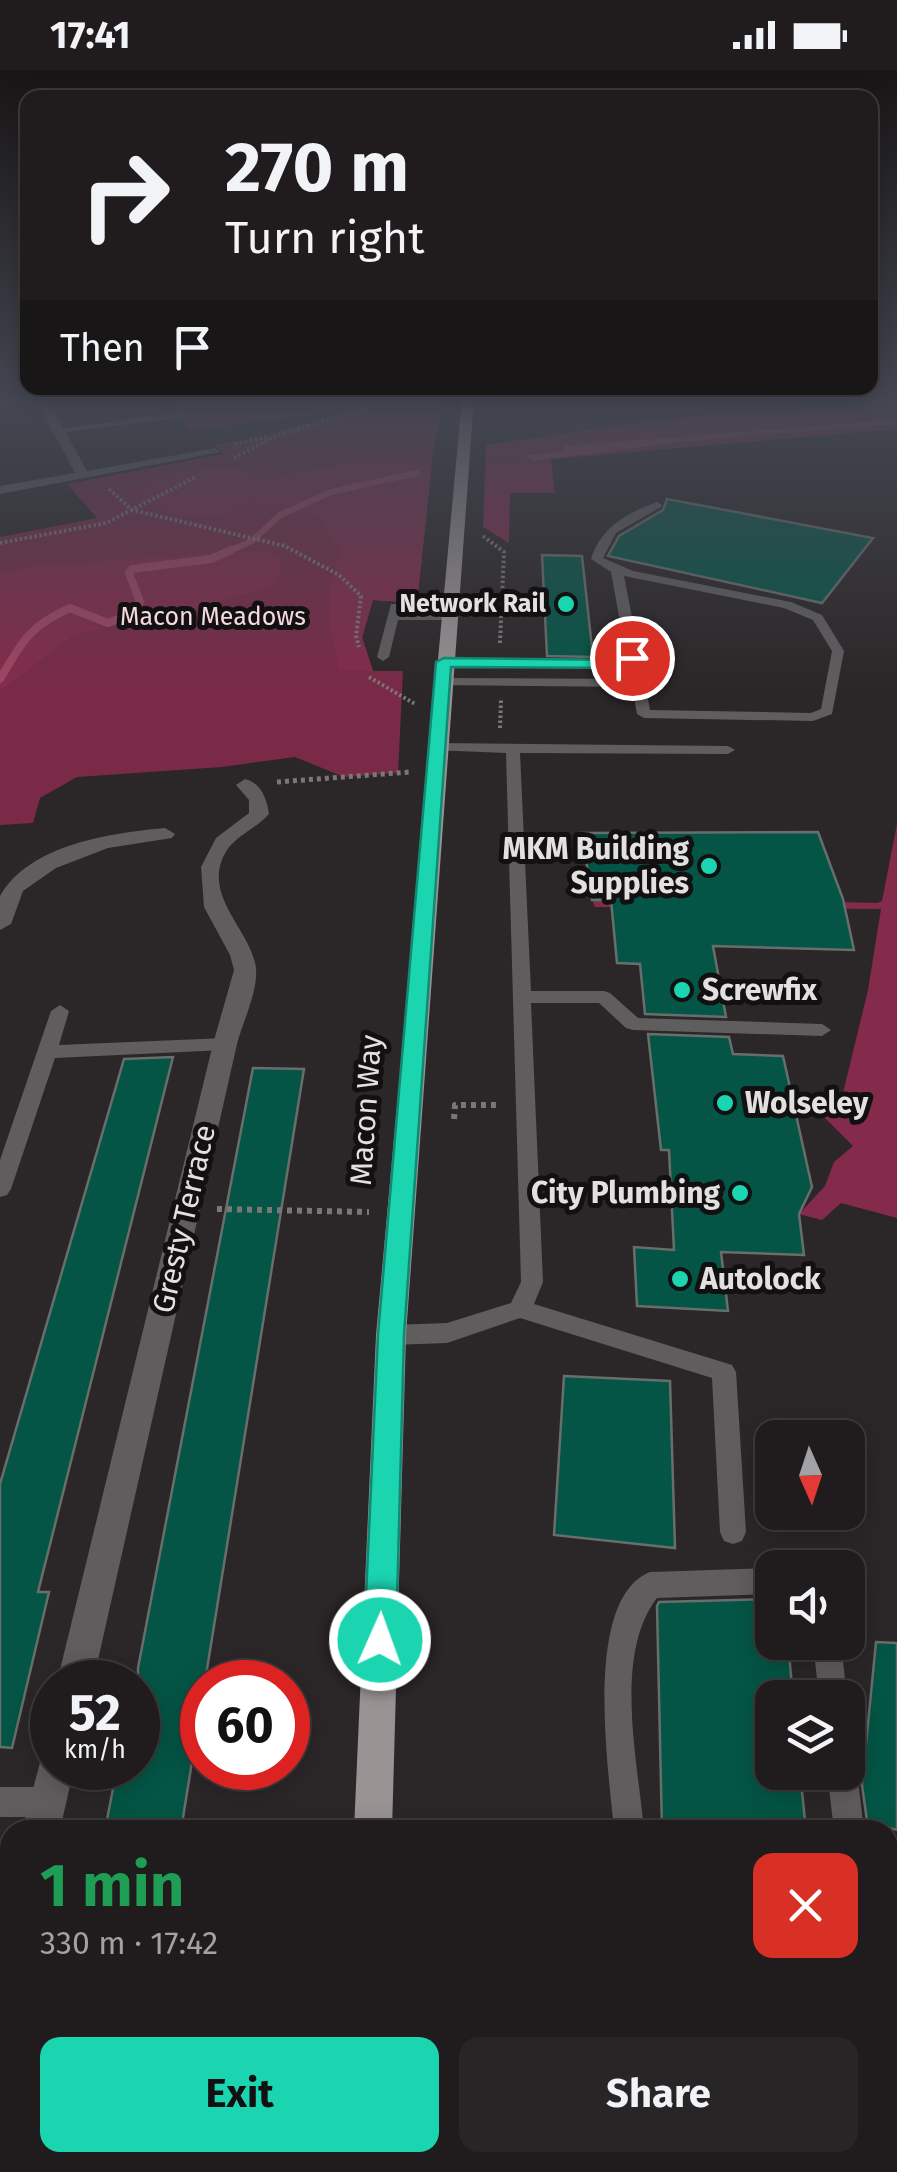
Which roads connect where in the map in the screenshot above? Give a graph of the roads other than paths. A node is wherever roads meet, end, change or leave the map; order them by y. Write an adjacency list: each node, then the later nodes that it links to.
1 (459, 496): 4 (main road, Macon Way)
2 (657, 505): 3 (lane)
3 (617, 571): 6 (lane); 8 (lane)
4 (448, 616): 5 (lane); 7 (main road, Macon Way)
5 (383, 657)
6 (633, 665): 7 (lane); 8 (lane)
7 (443, 672): 8 (lane); 9 (main road, Macon Way)
8 (638, 684)
9 (438, 748): 10 (lane); 22 (main road, Macon Way)
10 (513, 749): 11 (lane); 15 (lane)
11 (728, 750)
12 (246, 784): 18 (street, Gresty Terrace)
13 (165, 834): 14 (street)
14 (0, 924)
15 (520, 997): 17 (lane); 21 (lane)
16 (60, 1011): 19 (lane)
17 (822, 1030)
18 (225, 1044): 19 (lane); 25 (street, Gresty Terrace)
19 (48, 1052): 20 (lane)
20 (0, 1188)
21 (520, 1310): 22 (lane); 23 (lane)
22 (391, 1335): 29 (main road, Macon Way)
23 (732, 1532)
24 (755, 1581): 30 (lane)
25 (80, 1660)
26 (844, 1790): 31 (lane)
27 (48, 1800): 28 (lane)
28 (0, 1802)
29 (373, 1820)
30 (627, 1820)
31 (848, 1820)

